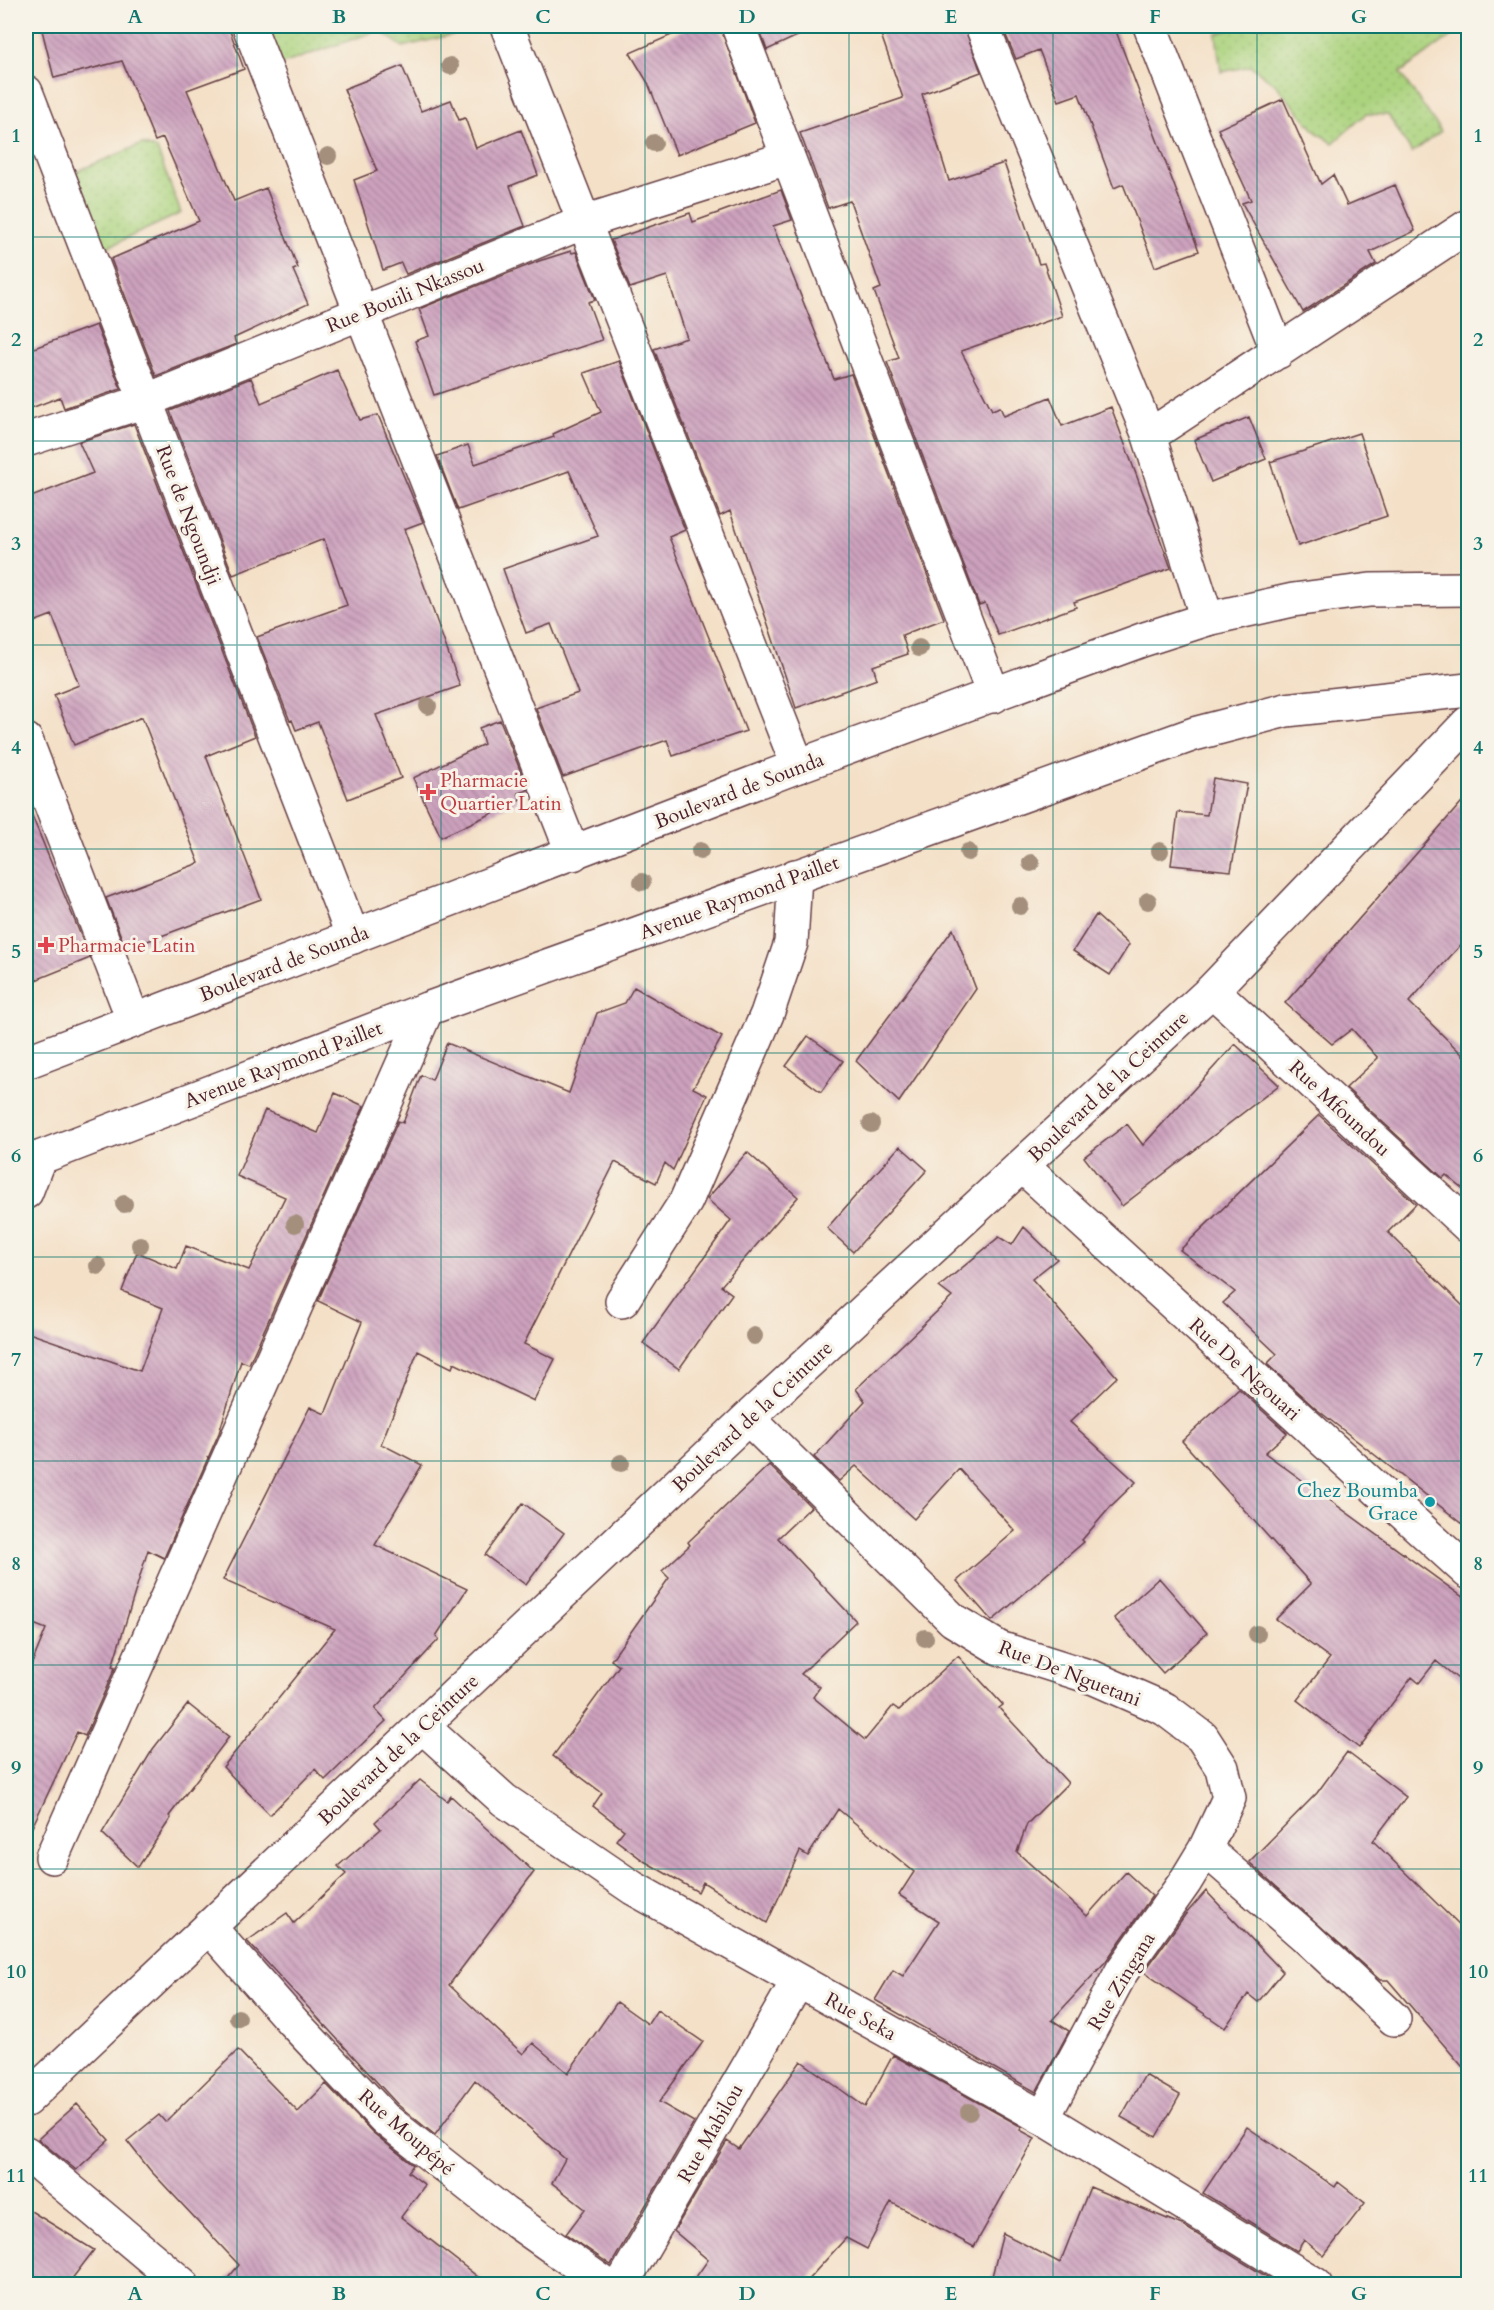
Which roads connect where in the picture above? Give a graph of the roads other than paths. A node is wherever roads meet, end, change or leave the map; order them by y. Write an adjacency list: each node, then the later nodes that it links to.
1 (249, 26): 10 (street)
2 (507, 26): 8 (street)
3 (738, 26): 7 (street)
4 (982, 26): 13 (street)
5 (1150, 26): 11 (street)
6 (26, 92): 12 (street, Rue de Ngoundji)
7 (787, 158): 8 (street, Rue Bouili Nkassou); 18 (street)
8 (584, 222): 10 (street, Rue Bouili Nkassou); 21 (street)
9 (1468, 226): 11 (street)
10 (361, 313): 12 (street, Rue Bouili Nkassou); 22 (street)
11 (1278, 352): 13 (street)
12 (145, 400): 14 (street, Rue Bouili Nkassou); 24 (street, Rue de Ngoundji)
13 (1149, 435): 16 (street)
14 (26, 440)
15 (1468, 588): 16 (street, Boulevard de Sounda)
16 (1207, 619): 18 (street, Boulevard de Sounda)
17 (1468, 690): 23 (street, Avenue Raymond Paillet)
18 (994, 696): 21 (street, Boulevard de Sounda)
19 (1468, 723): 25 (street, Boulevard de la Ceinture)
20 (26, 740): 27 (street)
21 (798, 766): 22 (street, Boulevard de Sounda)
22 (573, 854): 24 (street, Boulevard de Sounda)
23 (795, 876): 26 (street, Avenue Raymond Paillet); 33 (street)
24 (353, 937): 27 (street, Boulevard de Sounda)
25 (1212, 990): 30 (street, Boulevard de la Ceinture); 32 (street, Rue Mfoundou)
26 (427, 1009): 29 (street, Avenue Raymond Paillet); 38 (street)
27 (133, 1019): 28 (street, Boulevard de Sounda)
28 (26, 1062)
29 (32, 1161): 31 (street)
30 (1022, 1166): 34 (street, Boulevard de la Ceinture); 35 (street, Rue De Ngouari)
31 (26, 1192)
32 (1468, 1226)
33 (622, 1301)
34 (748, 1418): 36 (street, Boulevard de la Ceinture); 37 (street, Rue De Nguetani)
35 (1468, 1572)
36 (422, 1726): 39 (street, Boulevard de la Ceinture); 40 (street, Rue Seka)
37 (1205, 1849): 41 (street); 43 (street, Rue Zingana)
38 (52, 1857)
39 (208, 1927): 42 (street, Boulevard de la Ceinture); 46 (street, Rue Moupépé)
40 (798, 1981): 43 (street, Rue Seka); 47 (street, Rue Mabilou)
41 (1394, 2019)
42 (26, 2100)
43 (1042, 2118): 48 (street, Rue Seka)
44 (26, 2153): 45 (street)
45 (182, 2284)
46 (605, 2284)
47 (622, 2284)
48 (1315, 2284)

